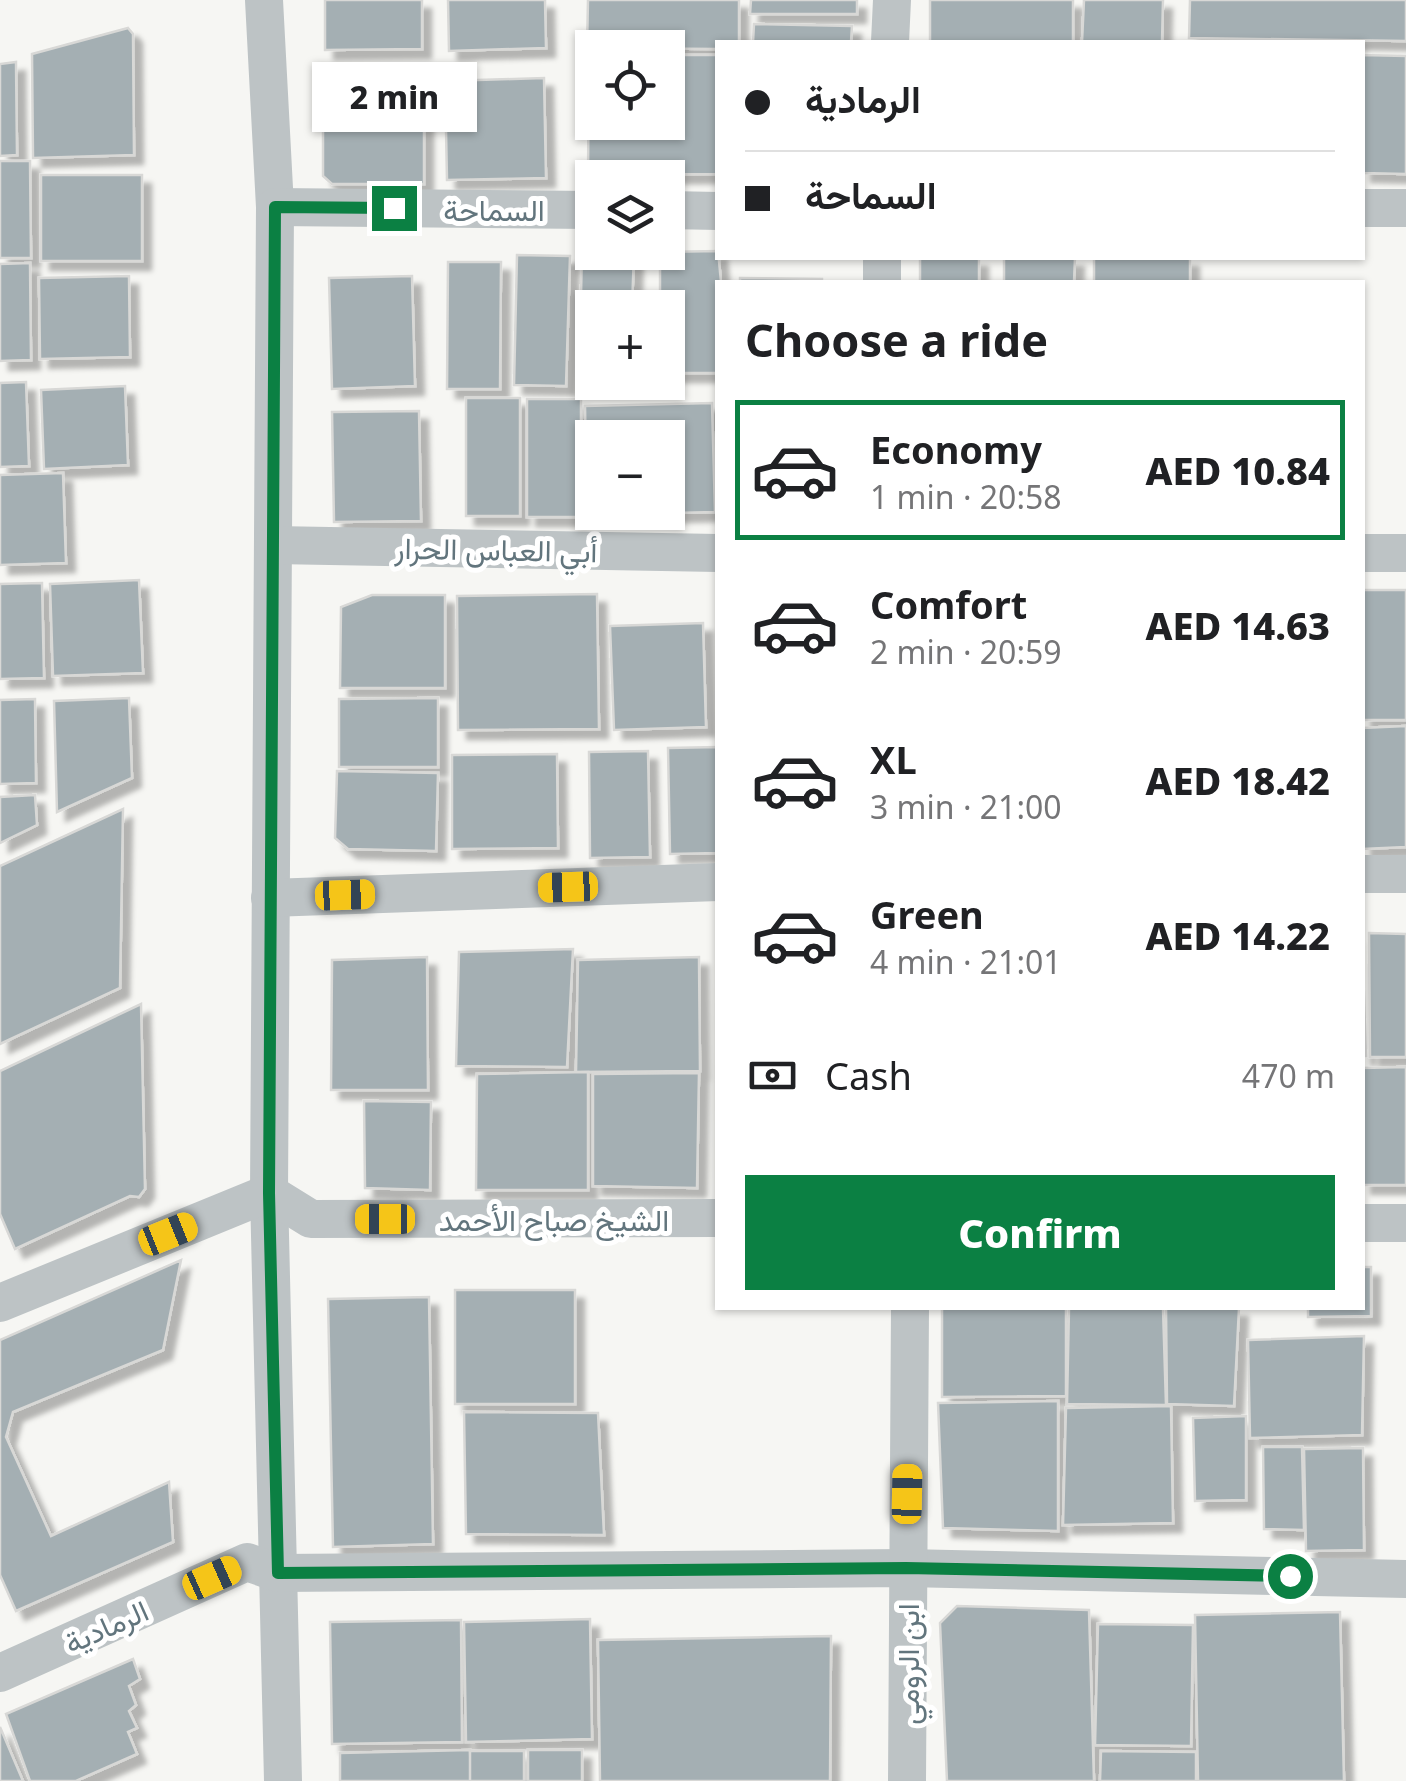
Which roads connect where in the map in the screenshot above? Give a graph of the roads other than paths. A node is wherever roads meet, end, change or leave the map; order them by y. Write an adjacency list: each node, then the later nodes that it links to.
1 (264, 0): 4 (street)
2 (892, 0): 3 (street)
3 (890, 40)
4 (275, 207): 7 (street, السماحة); 10 (street)
5 (1365, 208): 6 (street)
6 (1406, 208)
7 (575, 210)
8 (685, 210): 9 (street)
9 (715, 210)
10 (274, 545): 11 (street, أبي العباس الحرار); 17 (street)
11 (715, 553)
12 (1365, 553): 13 (street)
13 (1406, 553)
14 (1365, 874): 15 (street)
15 (1406, 874)
16 (715, 882): 17 (street)
17 (270, 898): 18 (street)
18 (269, 1193): 19 (street, الشيخ صباح الأحمد); 22 (street); 25 (street)
19 (715, 1218)
20 (1365, 1223): 21 (street)
21 (1406, 1223)
22 (0, 1303)
23 (910, 1310): 24 (street, ابن الرومي)
24 (906, 1568): 25 (street, الرمادية); 26 (street, الرمادية); 29 (street, ابن الرومي)
25 (278, 1573): 27 (street, الرمادية); 28 (street)
26 (1406, 1579)
27 (0, 1674)
28 (283, 1781)
29 (908, 1781)

